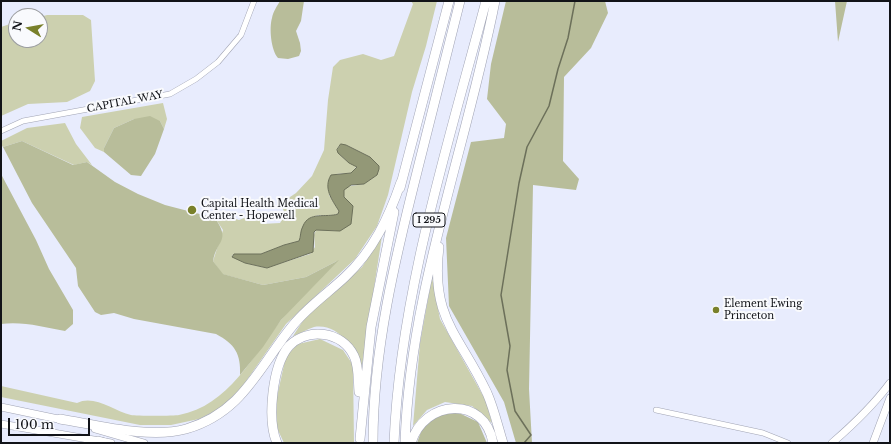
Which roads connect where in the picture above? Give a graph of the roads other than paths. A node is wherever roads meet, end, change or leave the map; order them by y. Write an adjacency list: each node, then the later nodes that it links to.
1 (254, 1): 6 (street, CAPITAL WAY)
2 (449, 1): 8 (highway)
3 (460, 1): 20 (highway, I 295)
4 (486, 1): 21 (highway, I 295)
5 (495, 1): 7 (highway)
6 (1, 131)
7 (456, 162): 22 (highway); 25 (highway)
8 (401, 182): 13 (highway); 15 (highway)
9 (890, 383): 27 (main road)
10 (890, 398): 28 (main road)
11 (1, 406): 13 (main road)
12 (656, 410): 26 (street)
13 (60, 420): 18 (main road)
14 (1, 424): 16 (main road)
15 (360, 441): 19 (highway)
16 (102, 442): 17 (main road)
17 (112, 443)
18 (144, 443)
19 (277, 443)
20 (373, 443)
21 (394, 443)
22 (406, 443)
23 (412, 443): 24 (highway)
24 (493, 443)
25 (503, 443)
26 (788, 443)
27 (832, 443)
28 (873, 443)

